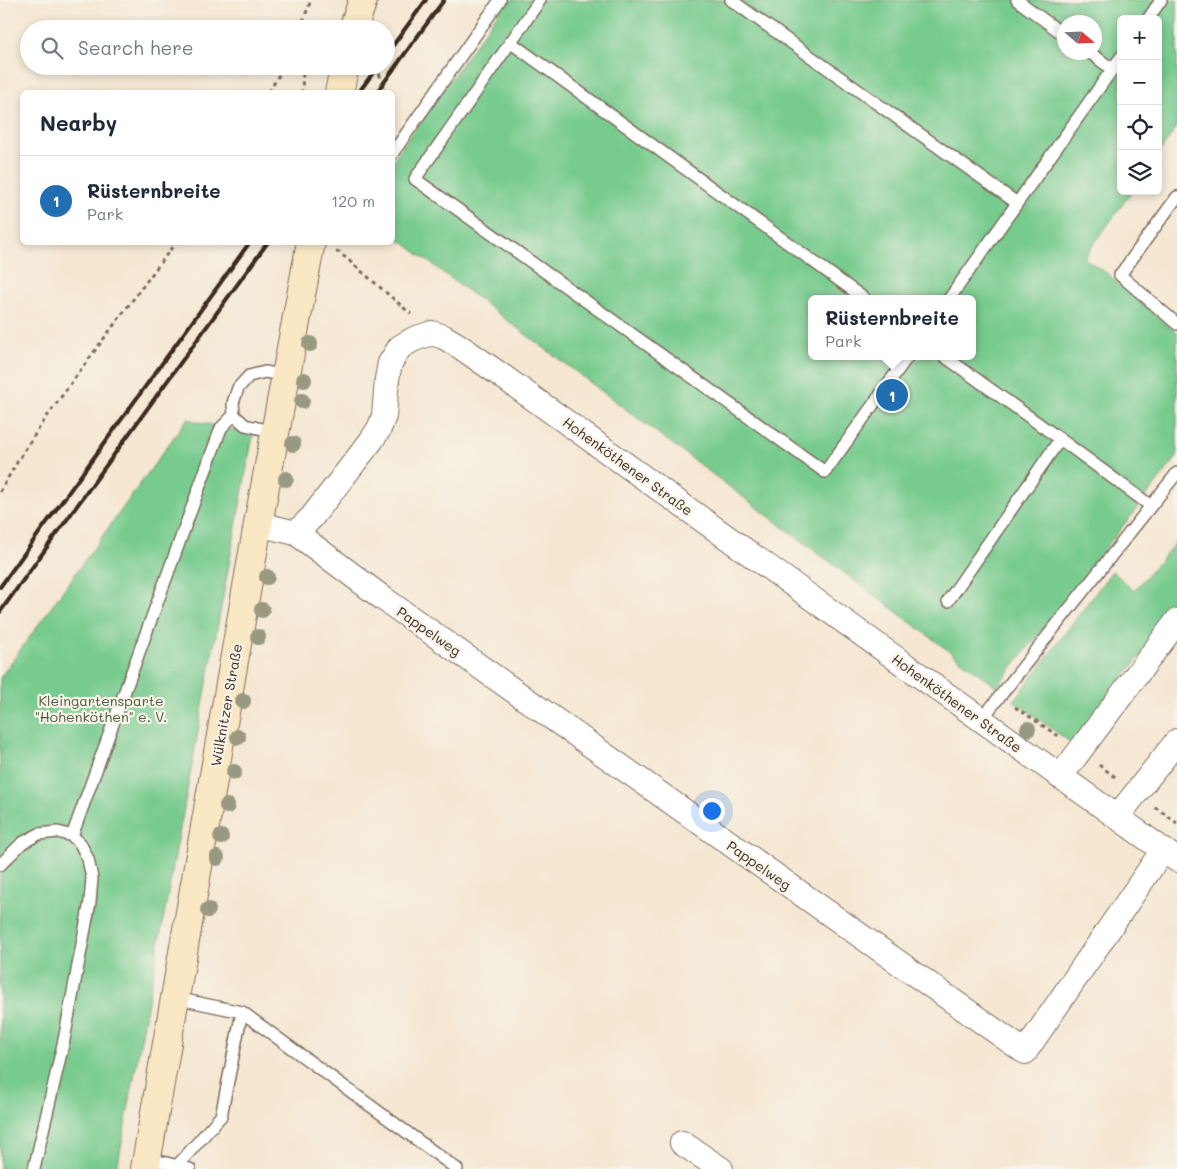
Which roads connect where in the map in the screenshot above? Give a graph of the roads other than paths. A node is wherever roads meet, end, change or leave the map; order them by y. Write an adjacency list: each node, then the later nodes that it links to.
1 (363, 0): 8 (street)
2 (500, 0): 16 (lane)
3 (540, 0): 10 (lane)
4 (731, 0): 18 (lane)
5 (1017, 0): 9 (lane)
6 (1161, 0): 7 (lane)
7 (1151, 15)
8 (356, 20)
9 (1057, 30)
10 (510, 42): 20 (lane); 23 (lane)
11 (1100, 60): 13 (lane)
12 (1119, 60): 13 (lane)
13 (1112, 69): 18 (lane)
14 (343, 75): 15 (street)
15 (339, 90)
16 (395, 150)
17 (1177, 197): 22 (lane)
18 (1017, 203): 21 (lane)
19 (314, 245): 25 (street, Wülknitzer Straße)
20 (858, 295)
21 (952, 295)
22 (1176, 321)
23 (905, 360)
24 (950, 360): 28 (lane)
25 (286, 376): 26 (lane); 27 (street, Wülknitzer Straße)
26 (234, 414): 27 (lane); 39 (lane)
27 (275, 432): 31 (street, Wülknitzer Straße)
28 (1060, 439): 30 (lane); 33 (lane)
29 (1177, 473): 30 (lane)
30 (1151, 506): 35 (lane)
31 (258, 524): 32 (street); 42 (street, Wülknitzer Straße)
32 (296, 533): 35 (street, Hohenköthener Straße); 40 (street, Pappelweg)
33 (948, 601)
34 (1177, 621): 37 (street)
35 (981, 720): 37 (street, Hohenköthener Straße)
36 (1175, 747): 38 (street)
37 (1060, 776): 38 (street, Hohenköthener Straße)
38 (1117, 817): 40 (street, Hohenköthener Straße)
39 (72, 836): 41 (lane); 47 (lane)
40 (1170, 855)
41 (0, 865)
42 (175, 998): 43 (lane); 45 (street, Wülknitzer Straße)
43 (242, 1012): 46 (lane); 49 (lane)
44 (682, 1143): 50 (street)
45 (146, 1163): 46 (lane)
46 (177, 1166): 48 (lane)
47 (34, 1169)
48 (190, 1169)
49 (457, 1169)
50 (721, 1169)

